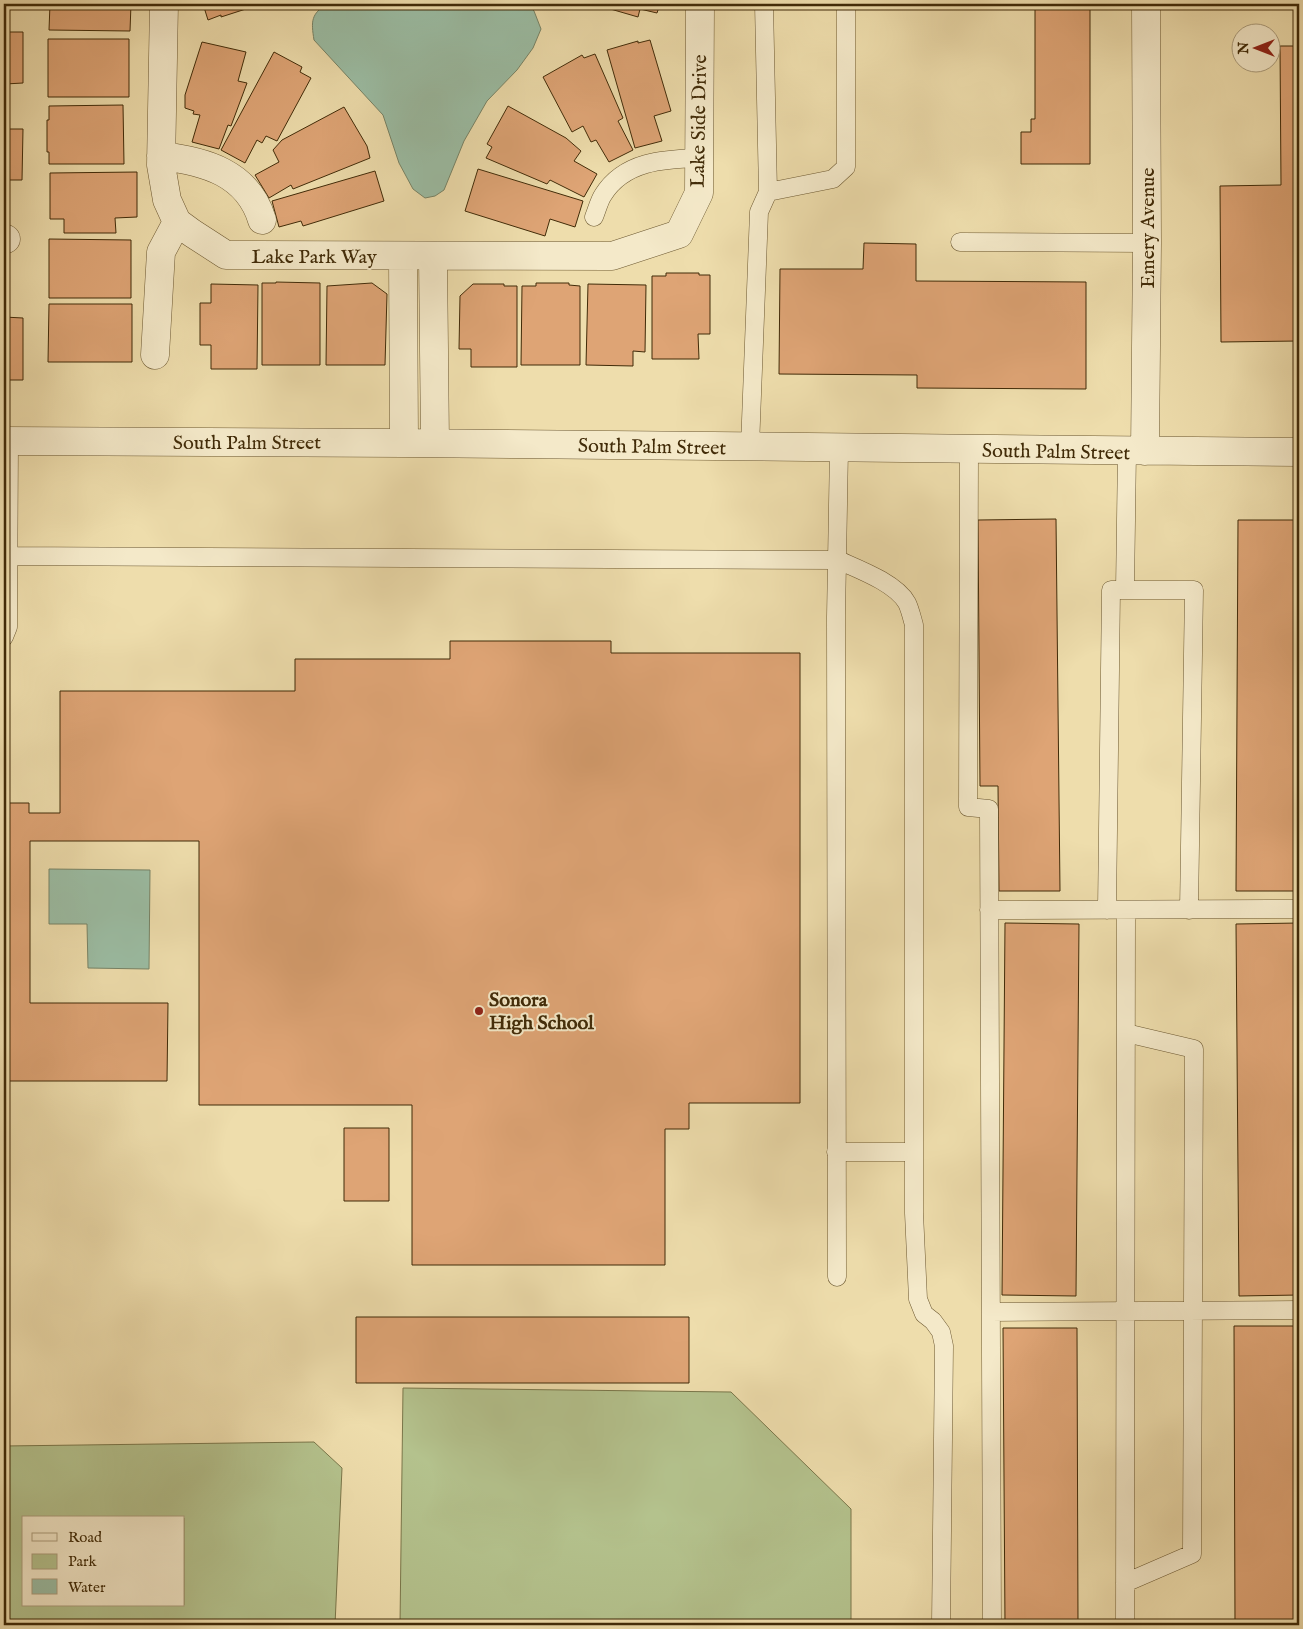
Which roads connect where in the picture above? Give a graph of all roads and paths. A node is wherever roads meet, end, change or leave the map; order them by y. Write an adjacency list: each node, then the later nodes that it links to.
1 (164, 4): 6 (street)
2 (700, 4): 7 (street, Lake Side Drive)
3 (764, 4): 8 (lane)
4 (846, 4): 8 (lane)
5 (1146, 4): 14 (street, Emery Avenue)
6 (161, 156): 10 (street); 11 (street)
7 (699, 158): 9 (lane); 12 (street, Lake Side Drive)
8 (768, 192): 21 (lane)
9 (594, 217)
10 (262, 220)
11 (177, 222): 15 (street, Lake Park Way); 17 (street)
12 (679, 234): 16 (street, Lake Park Way)
13 (960, 242): 14 (lane)
14 (1147, 243): 24 (street, Emery Avenue)
15 (403, 256): 16 (street, Lake Park Way); 19 (street)
16 (433, 256): 20 (street)
17 (155, 355)
18 (6, 441): 19 (street, South Palm Street); 26 (lane)
19 (404, 443): 20 (street, South Palm Street)
20 (435, 443): 21 (street, South Palm Street)
21 (750, 447): 22 (street, South Palm Street)
22 (839, 449): 23 (street, South Palm Street); 27 (lane)
23 (969, 450): 24 (street, South Palm Street); 31 (lane)
24 (1136, 451): 25 (street, South Palm Street); 28 (lane)
25 (1299, 452)
26 (6, 556): 27 (lane); 29 (lane)
27 (838, 560): 36 (lane); 37 (lane)
28 (1125, 590): 32 (lane); 34 (lane)
29 (5, 630)
30 (1299, 909): 34 (lane)
31 (989, 910): 32 (lane); 42 (lane)
32 (1107, 910): 33 (lane)
33 (1126, 910): 34 (lane); 35 (lane)
34 (1189, 910)
35 (1126, 1033): 39 (lane); 41 (lane)
36 (836, 1152): 37 (lane); 38 (lane)
37 (914, 1152): 44 (lane)
38 (836, 1277)
39 (1194, 1310): 40 (lane); 41 (lane); 43 (lane)
40 (1299, 1310)
41 (1126, 1311): 42 (lane); 43 (lane)
42 (991, 1312): 45 (lane)
43 (1125, 1583): 46 (lane)
44 (941, 1625)
45 (992, 1625)
46 (1125, 1625)

